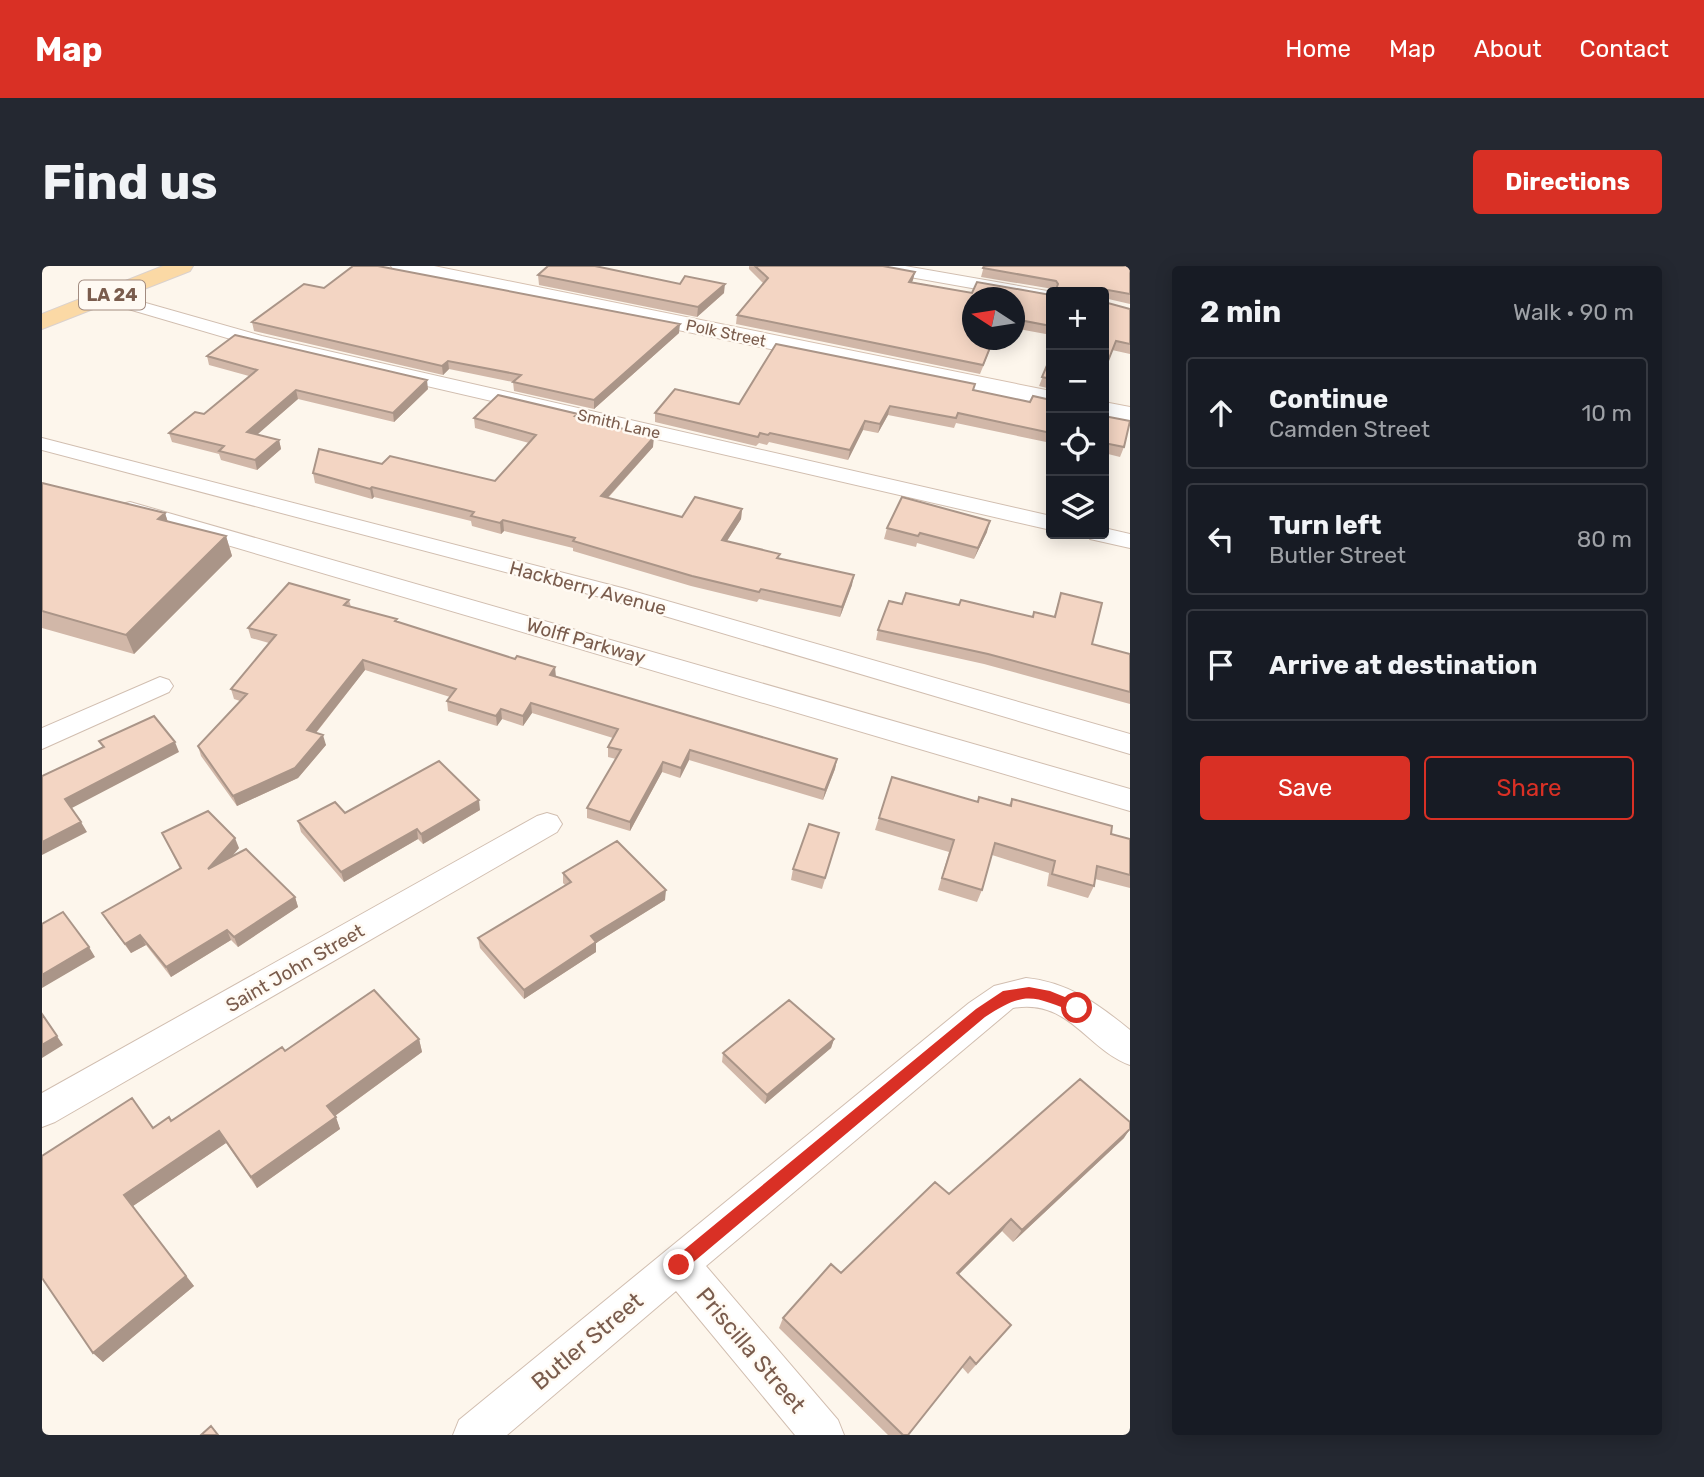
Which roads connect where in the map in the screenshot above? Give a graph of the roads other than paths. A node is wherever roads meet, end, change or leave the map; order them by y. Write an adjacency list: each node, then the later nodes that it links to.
1 (182, 266): 5 (main road, LA 24)
2 (402, 266): 7 (street, Polk Street)
3 (876, 266): 4 (street)
4 (1046, 296)
5 (107, 297): 6 (main road, LA 24); 12 (street, Smith Lane)
6 (42, 322)
7 (1046, 398)
8 (1109, 411): 9 (street)
9 (1130, 415)
10 (42, 444): 17 (street, Hackberry Avenue)
11 (108, 503): 18 (street, Wolff Parkway)
12 (1046, 522)
13 (1109, 536): 14 (street)
14 (1130, 541)
15 (160, 686): 16 (street)
16 (42, 739)
17 (1130, 744)
18 (1130, 800)
19 (547, 824): 21 (street, Saint John Street)
20 (1130, 1050): 22 (street, Butler Street)
21 (42, 1111)
22 (679, 1265): 23 (street, Butler Street); 24 (street, Priscilla Street)
23 (474, 1435)
24 (823, 1435)

